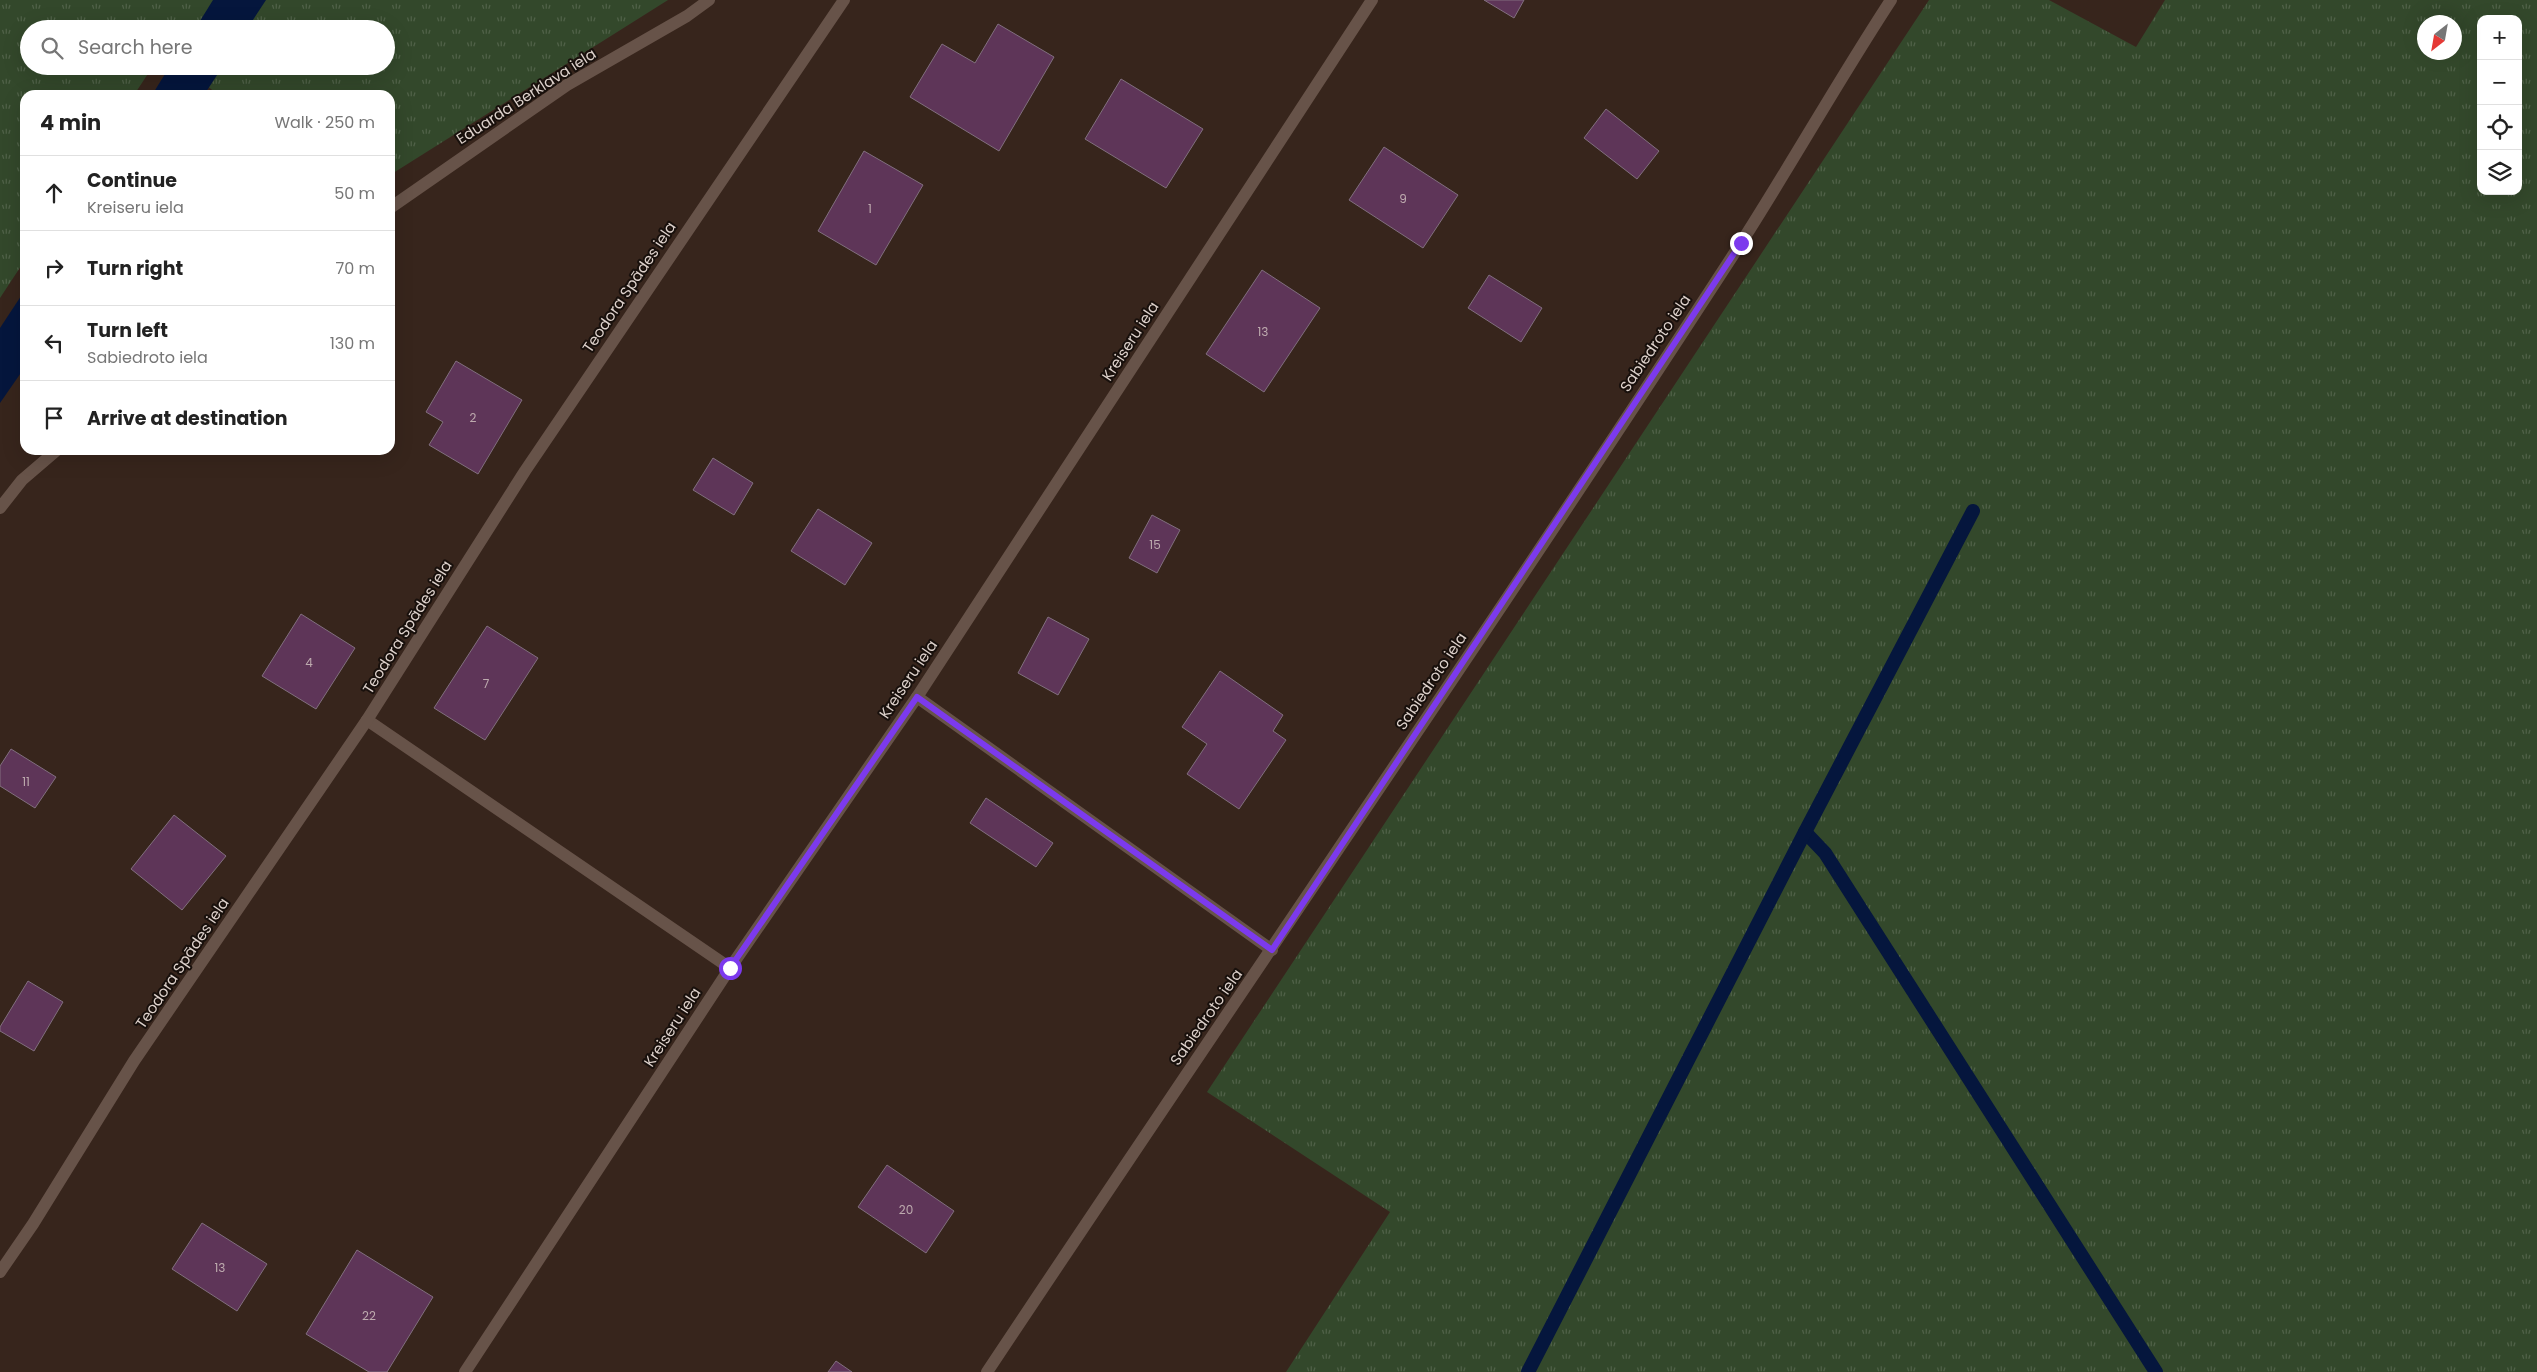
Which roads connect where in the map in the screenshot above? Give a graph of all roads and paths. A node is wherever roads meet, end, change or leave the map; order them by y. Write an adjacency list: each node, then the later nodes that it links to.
1 (709, 0): 5 (street, Eduarda Berklava iela)
2 (844, 0): 9 (street, Teodora Spādes iela)
3 (1372, 0): 8 (street, Kreiseru iela)
4 (1892, 0): 10 (street, Sabiedroto iela)
5 (395, 205)
6 (52, 455): 7 (street)
7 (0, 508)
8 (917, 697): 10 (street); 11 (street, Kreiseru iela)
9 (368, 720): 11 (street); 12 (street, Teodora Spādes iela)
10 (1272, 950): 14 (street, Sabiedroto iela)
11 (730, 968): 13 (street, Kreiseru iela)
12 (0, 1272)
13 (465, 1372)
14 (987, 1372)

